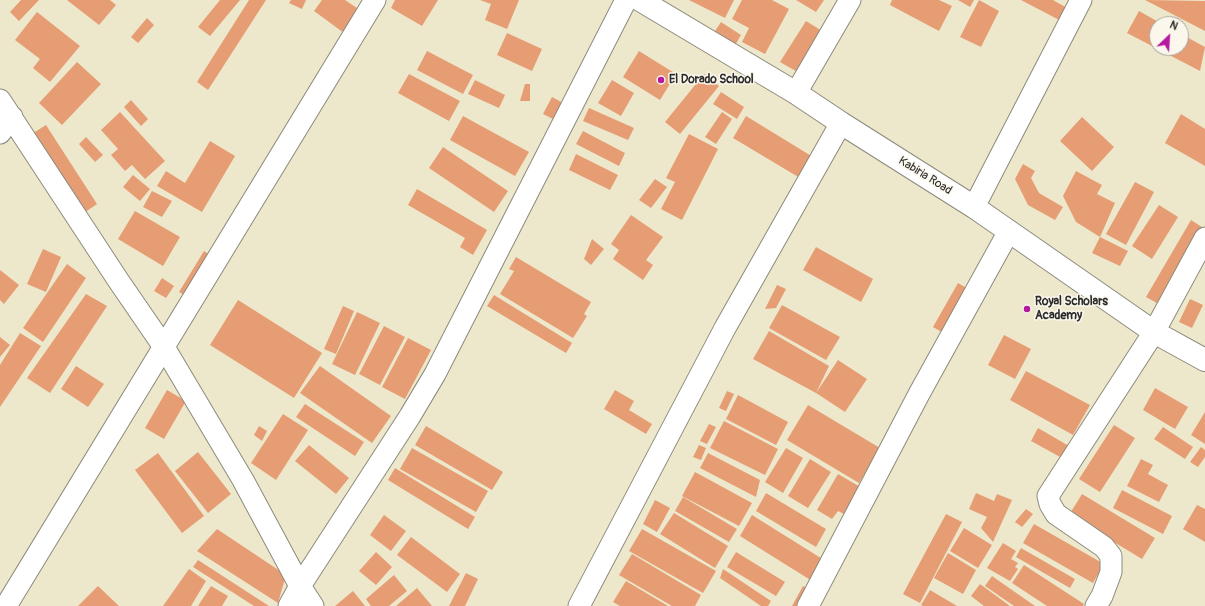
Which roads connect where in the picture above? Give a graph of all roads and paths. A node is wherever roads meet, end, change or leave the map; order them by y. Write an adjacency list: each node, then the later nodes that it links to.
1 (376, 0): 14 (street)
2 (626, 0): 16 (street)
3 (640, 0): 6 (main road, Kabiria Road)
4 (850, 0): 6 (street)
5 (1081, 0): 10 (street)
6 (796, 93): 8 (main road, Kabiria Road)
7 (0, 100): 9 (street)
8 (841, 123): 10 (main road, Kabiria Road); 20 (street)
9 (6, 125): 14 (street)
10 (974, 207): 11 (main road, Kabiria Road)
11 (1009, 231): 13 (main road, Kabiria Road); 21 (street)
12 (1205, 238): 13 (street)
13 (1154, 332): 15 (main road, Kabiria Road); 22 (street)
14 (164, 347): 16 (street); 17 (street)
15 (1205, 360)
16 (300, 586): 18 (street); 19 (street)
17 (6, 606)
18 (289, 606)
19 (313, 606)
20 (579, 606)
21 (808, 606)
22 (1096, 606)

